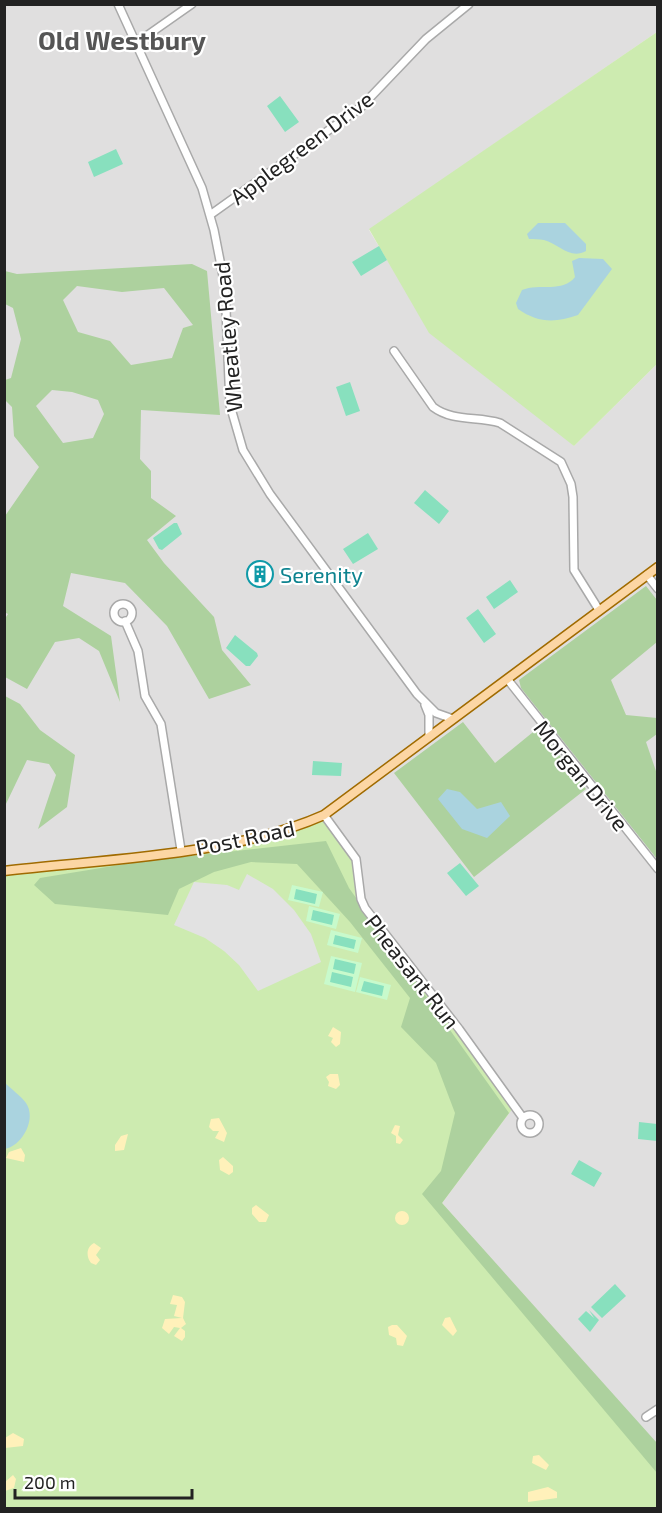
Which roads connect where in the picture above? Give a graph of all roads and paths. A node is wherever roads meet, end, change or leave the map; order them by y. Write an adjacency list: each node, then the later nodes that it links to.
1 (118, 4): 4 (street, Wheatley Road)
2 (192, 4): 4 (street)
3 (469, 4): 5 (street, Applegreen Drive)
4 (135, 44): 5 (street, Wheatley Road)
5 (210, 215): 13 (street, Wheatley Road)
6 (394, 351): 10 (street)
7 (657, 567): 8 (main road)
8 (646, 575): 9 (street); 10 (main road)
9 (657, 590)
10 (599, 610): 12 (main road)
11 (125, 621): 17 (street)
12 (508, 680): 14 (main road); 18 (street, Morgan Drive)
13 (423, 702): 14 (street, Wheatley Road); 15 (street, Wheatley Road)
14 (453, 719): 15 (main road, Post Road)
15 (429, 737): 16 (main road, Post Road)
16 (324, 815): 17 (main road, Post Road); 20 (street, Pheasant Run)
17 (182, 850): 19 (main road, Post Road)
18 (657, 868)
19 (4, 871)
20 (523, 1118)
21 (657, 1409): 22 (street)
22 (646, 1417)

